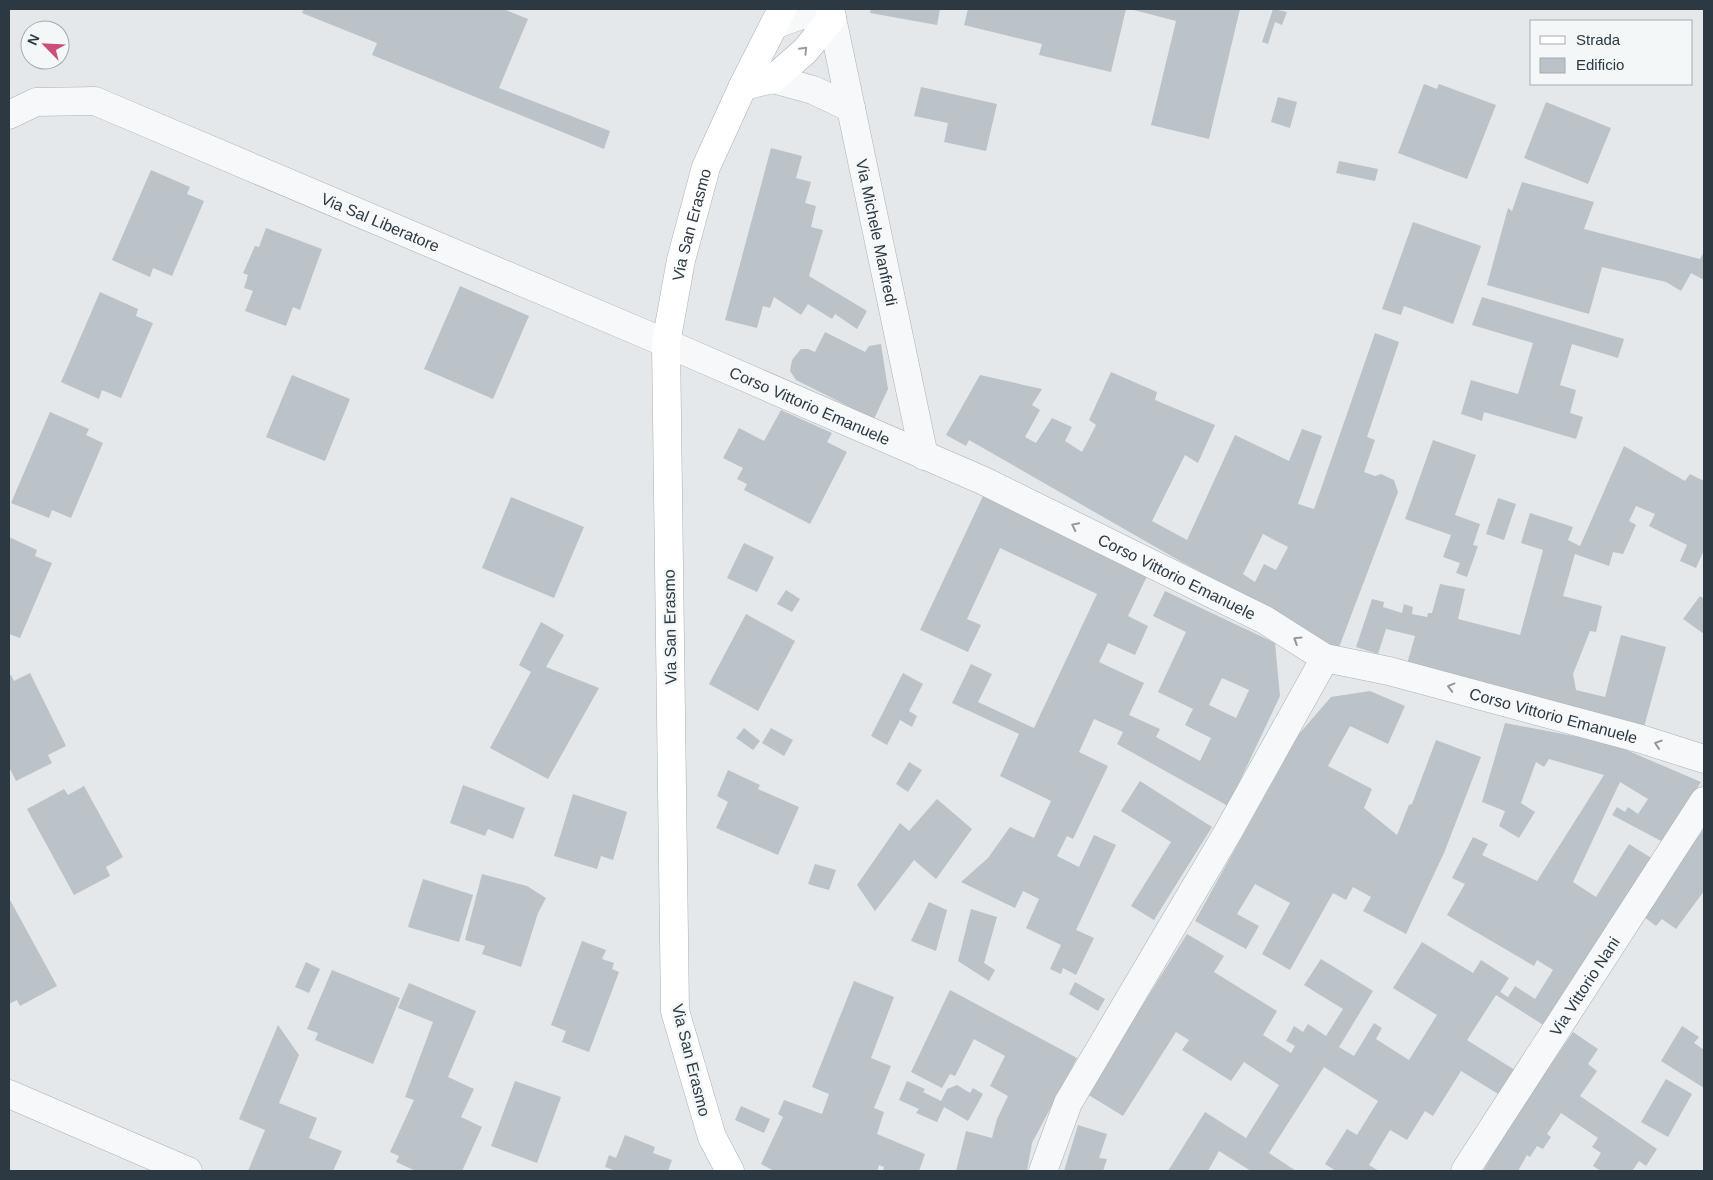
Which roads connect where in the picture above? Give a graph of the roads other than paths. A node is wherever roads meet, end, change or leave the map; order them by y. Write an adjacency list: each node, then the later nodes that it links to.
1 (831, 13): 2 (street, Via San Erasmo); 3 (main road, one-way to 1); 5 (street, Via Michele Manfredi)
2 (778, 17): 4 (main road, Via San Erasmo)
3 (773, 79): 4 (main road); 5 (street)
4 (743, 86): 7 (main road, Via San Erasmo)
5 (851, 108): 8 (street, Via Michele Manfredi)
6 (9, 115): 7 (street, Via Sal Liberatore)
7 (666, 343): 8 (street, Corso Vittorio Emanuele); 14 (main road, Via San Erasmo)
8 (924, 456): 9 (street, Corso Vittorio Emanuele, one-way to 8)
9 (1325, 658): 10 (street, Corso Vittorio Emanuele, one-way to 9); 15 (street)
10 (1704, 759)
11 (1704, 802): 16 (street, Via Vittorio Nani)
12 (9, 1094): 13 (street)
13 (188, 1171)
14 (730, 1171)
15 (1043, 1171)
16 (1465, 1171)

